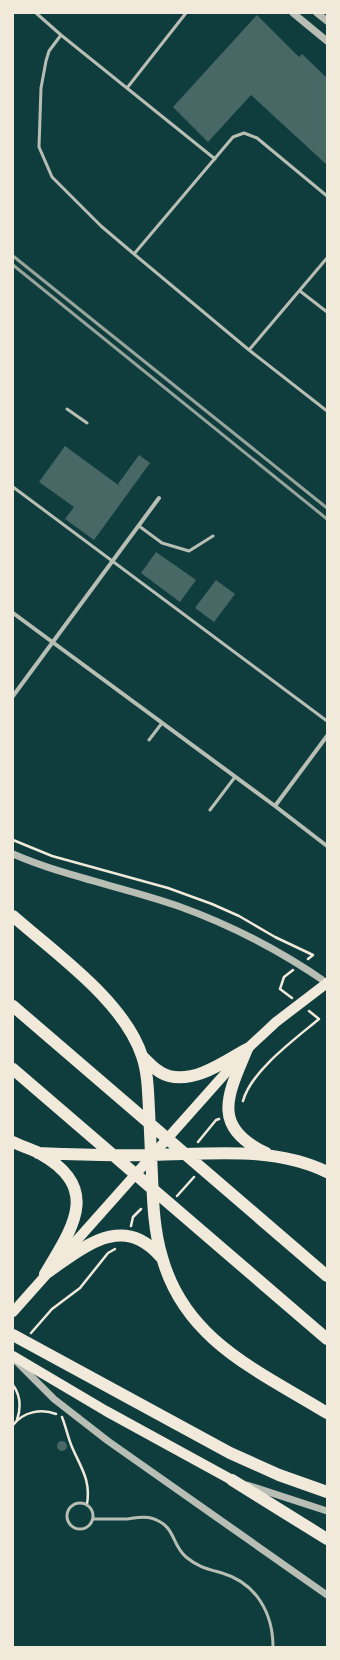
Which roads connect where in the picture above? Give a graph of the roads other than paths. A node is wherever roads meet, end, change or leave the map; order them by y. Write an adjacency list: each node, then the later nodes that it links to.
1 (36, 13): 6 (lane)
2 (186, 13): 8 (lane)
3 (293, 13): 7 (street)
4 (317, 13): 5 (street)
5 (327, 21)
6 (61, 35): 8 (lane); 11 (lane)
7 (327, 41)
8 (127, 88): 9 (lane)
9 (215, 159): 10 (lane); 11 (lane)
10 (327, 196)
11 (134, 254): 15 (lane)
12 (327, 258): 13 (lane)
13 (300, 291): 14 (lane); 15 (lane)
14 (327, 312)
15 (249, 350): 17 (lane)
16 (67, 409): 18 (lane)
17 (327, 411)
18 (87, 423)
19 (13, 487): 23 (lane)
20 (159, 498): 21 (street)
21 (139, 526): 22 (lane); 23 (street)
22 (213, 536)
23 (113, 561): 25 (street); 27 (lane)
24 (13, 613): 25 (street)
25 (53, 642): 26 (street); 28 (street)
26 (13, 696)
27 (327, 721)
28 (162, 723): 30 (lane); 31 (street)
29 (327, 736): 32 (street)
30 (149, 740)
31 (236, 777): 32 (street); 33 (lane)
32 (276, 806): 34 (street)
33 (210, 810)
34 (327, 846)
35 (13, 854): 37 (street)
36 (13, 916): 40 (highway)
37 (326, 983): 39 (main road)
38 (13, 1006): 49 (highway)
39 (246, 1049): 40 (highway); 44 (main road); 45 (highway)
40 (142, 1056): 44 (highway)
41 (13, 1069): 52 (highway)
42 (13, 1142): 43 (highway)
43 (38, 1153): 44 (highway); 48 (highway)
44 (152, 1155): 45 (highway); 47 (highway); 48 (main road)
45 (269, 1155): 46 (highway)
46 (327, 1172)
47 (161, 1257): 48 (highway); 54 (highway)
48 (45, 1274): 50 (main road)
49 (327, 1276)
50 (13, 1312)
51 (13, 1335): 56 (highway)
52 (327, 1339)
53 (13, 1358): 55 (main road); 60 (street)
54 (327, 1412)
55 (232, 1480): 57 (street); 59 (highway)
56 (327, 1492)
57 (327, 1511)
58 (93, 1518): 58 (lane); 61 (lane)
59 (327, 1540)
60 (327, 1595)
61 (273, 1647)

